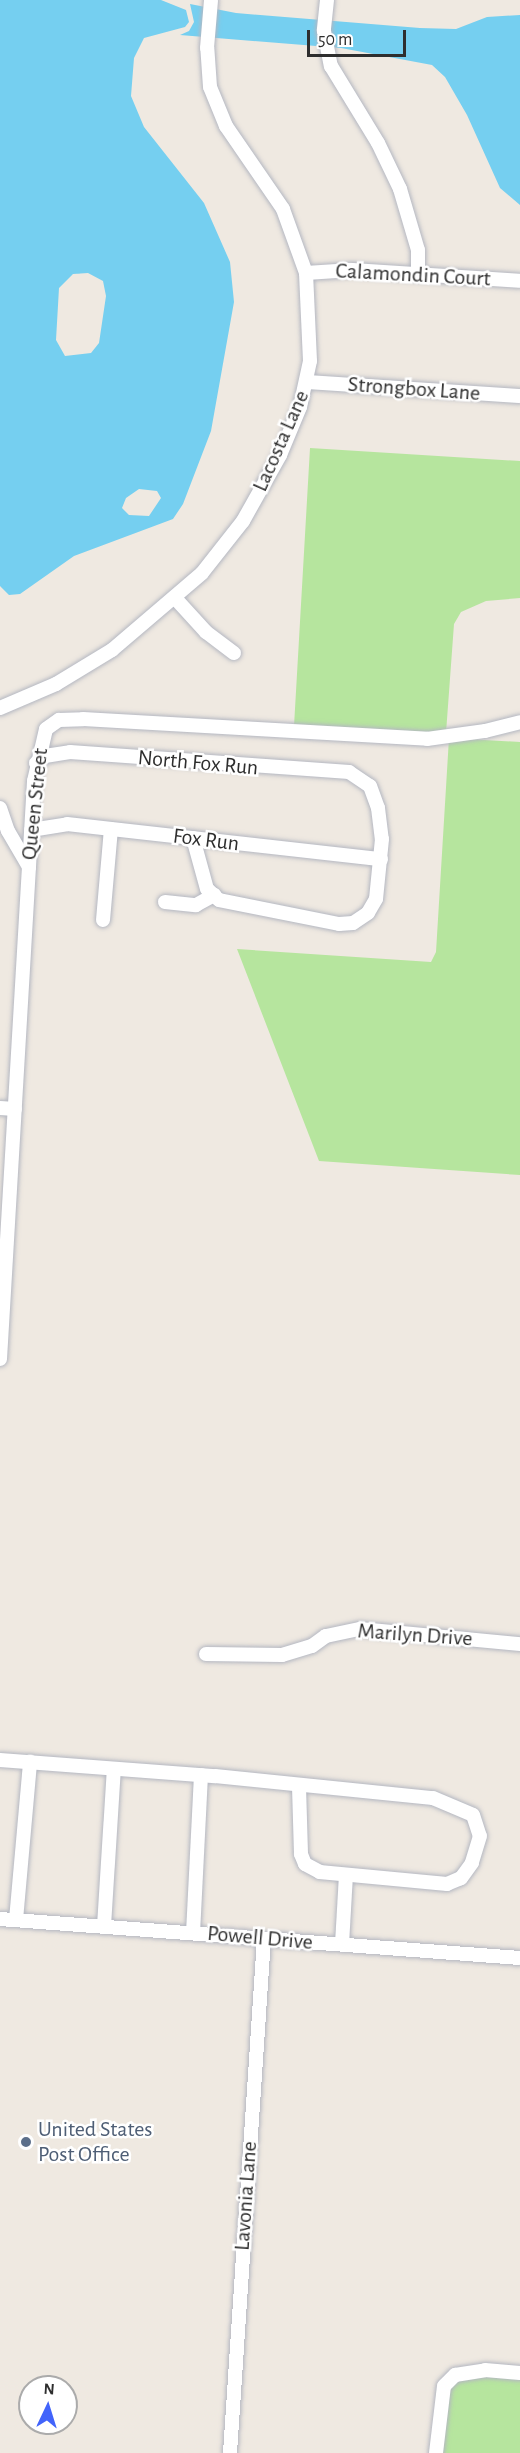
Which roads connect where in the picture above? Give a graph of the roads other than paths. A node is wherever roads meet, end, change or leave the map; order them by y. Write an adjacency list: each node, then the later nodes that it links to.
1 (212, 0): 3 (street, Lacosta Lane)
2 (327, 0): 4 (street)
3 (306, 273): 4 (street, Calamondin Court); 6 (street, Lacosta Lane)
4 (418, 274): 5 (street, Calamondin Court)
5 (520, 281)
6 (308, 382): 7 (street, Strongbox Lane); 8 (street, Lacosta Lane)
7 (520, 396)
8 (175, 598): 9 (street); 10 (street, Lacosta Lane)
9 (234, 653)
10 (0, 708)
11 (520, 722): 12 (street, Queen Street)
12 (36, 763): 15 (street, Queen Street); 17 (street, North Fox Run)
13 (0, 808): 18 (street)
14 (111, 829): 15 (street, Fox Run); 16 (street, Fox Run); 21 (street)
15 (31, 830): 18 (street, Queen Street)
16 (193, 838): 17 (street, Fox Run); 19 (street)
17 (381, 859): 19 (street)
18 (29, 867): 23 (street, Queen Street)
19 (214, 895): 20 (street)
20 (165, 902)
21 (103, 920)
22 (0, 1108): 23 (street)
23 (15, 1109): 24 (street, Queen Street)
24 (4, 1239): 25 (street, Queen Street)
25 (0, 1359)
26 (520, 1644): 27 (street, Marilyn Drive)
27 (207, 1654)
28 (0, 1760): 29 (street)
29 (30, 1762): 30 (street); 35 (street)
30 (114, 1769): 31 (street); 36 (street)
31 (201, 1775): 32 (street); 37 (street)
32 (299, 1785): 33 (street); 33 (street)
33 (346, 1875): 39 (street)
34 (0, 1919): 35 (street, Powell Drive)
35 (16, 1920): 36 (street, Powell Drive)
36 (104, 1926): 37 (street, Powell Drive)
37 (193, 1933): 38 (street, Powell Drive)
38 (264, 1939): 39 (street, Powell Drive); 42 (street, Lavonia Lane)
39 (342, 1944): 40 (street, Powell Drive)
40 (520, 1958)
41 (520, 2373): 43 (street)
42 (230, 2453)
43 (436, 2453)

